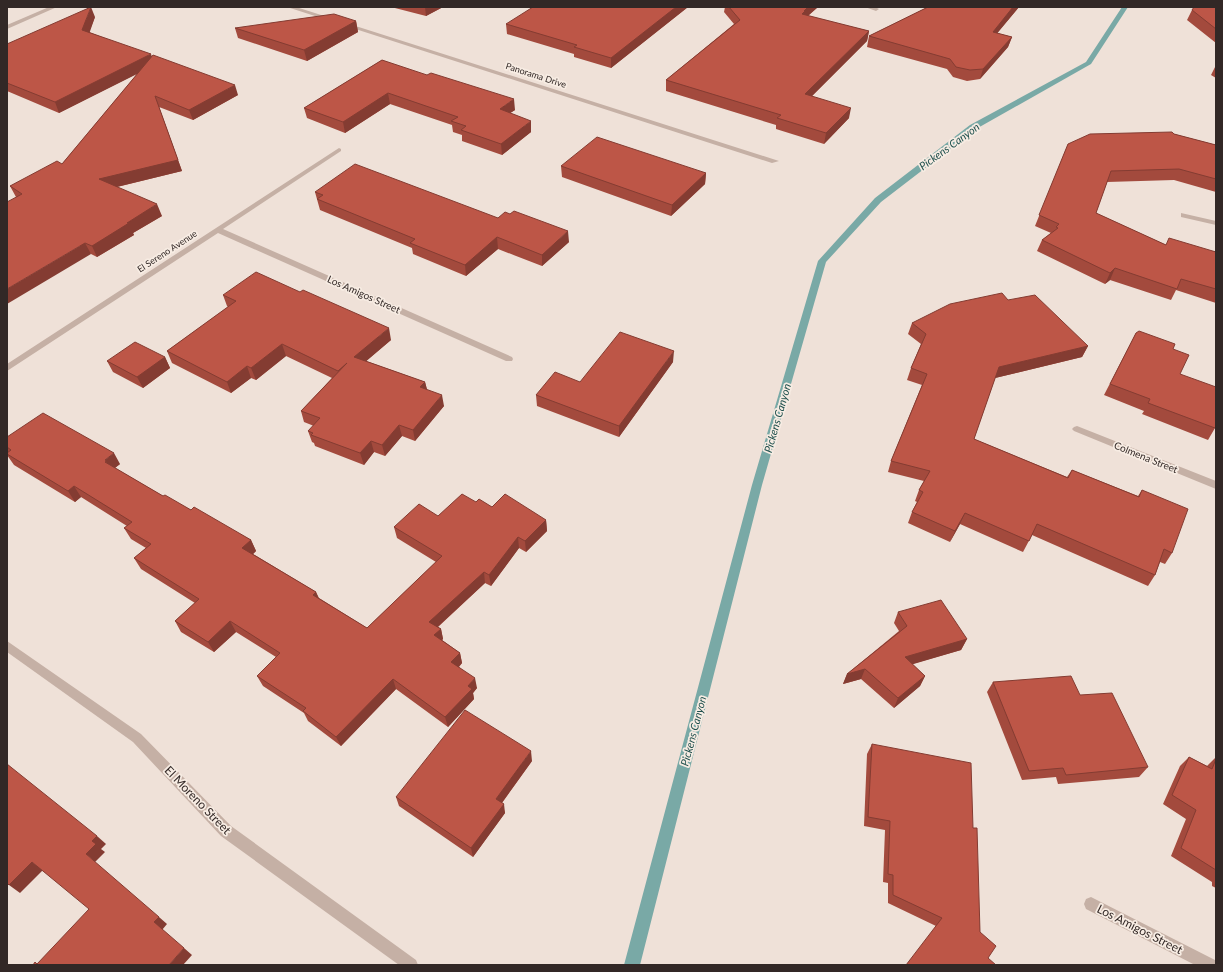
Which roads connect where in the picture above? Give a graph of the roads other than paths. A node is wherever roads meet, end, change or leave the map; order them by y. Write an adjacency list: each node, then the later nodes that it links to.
1 (54, 7): 5 (street)
2 (290, 7): 7 (street, Panorama Drive)
3 (868, 7): 4 (street)
4 (876, 9)
5 (7, 27)
6 (339, 150): 10 (street, El Sereno Avenue)
7 (775, 161)
8 (1184, 215): 9 (street)
9 (1216, 223)
10 (218, 230): 11 (street, Los Amigos Street); 12 (street, El Sereno Avenue)
11 (509, 359)
12 (7, 368)
13 (1077, 429): 14 (street, Colmena Street)
14 (1216, 485)
15 (7, 646): 17 (street, El Moreno Street)
16 (1091, 904): 18 (street, Los Amigos Street)
17 (411, 965)
18 (1210, 965)

